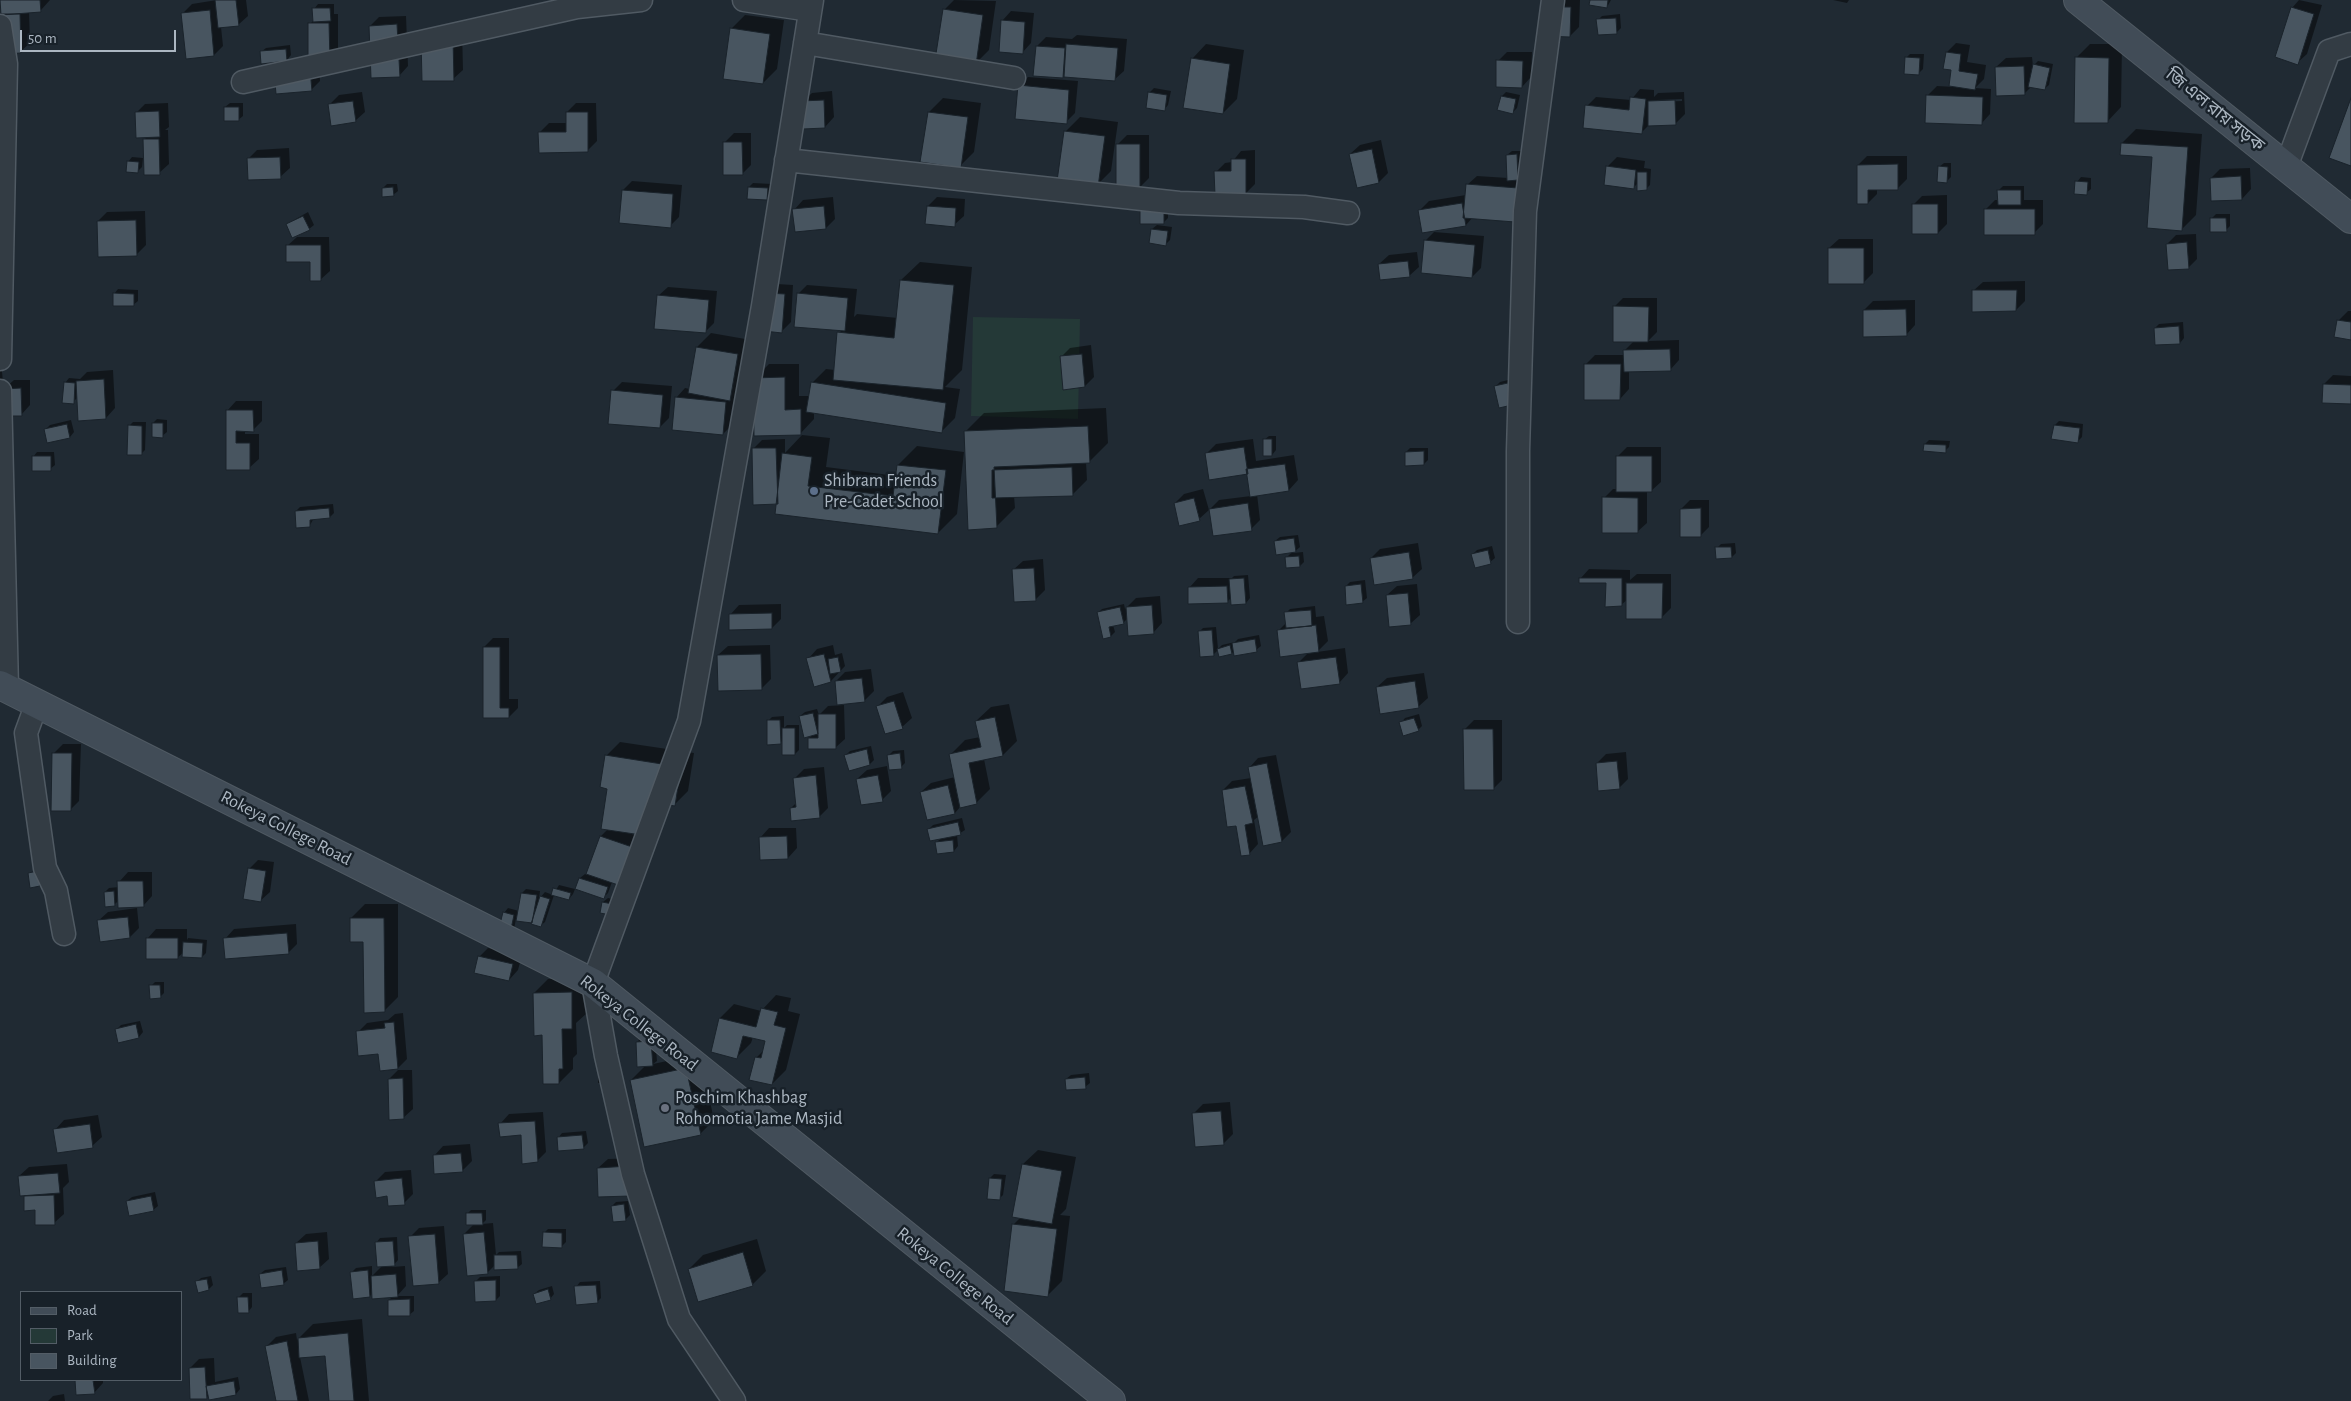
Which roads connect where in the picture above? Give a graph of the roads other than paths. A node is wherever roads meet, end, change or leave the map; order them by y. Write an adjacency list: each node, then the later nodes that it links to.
1 (641, 0): 10 (street)
2 (744, 0): 5 (street)
3 (1553, 0): 17 (street)
4 (2078, 0): 12 (street, জি এল রায় সড়ক)
5 (811, 5): 7 (street)
6 (0, 26): 15 (street)
7 (805, 44): 9 (street); 11 (street)
8 (2351, 44): 12 (street)
9 (1014, 78)
10 (243, 82)
11 (786, 160): 13 (street); 21 (street)
12 (2286, 167): 14 (street, জি এল রায় সড়ক)
13 (1348, 213)
14 (2351, 219)
15 (0, 359)
16 (0, 391): 18 (street)
17 (1518, 622)
18 (3, 686): 19 (street, Rokeya College Road)
19 (37, 703): 20 (street); 21 (street, Rokeya College Road)
20 (64, 934)
21 (593, 983): 22 (street); 23 (street, Rokeya College Road)
22 (734, 1401)
23 (1112, 1401)

